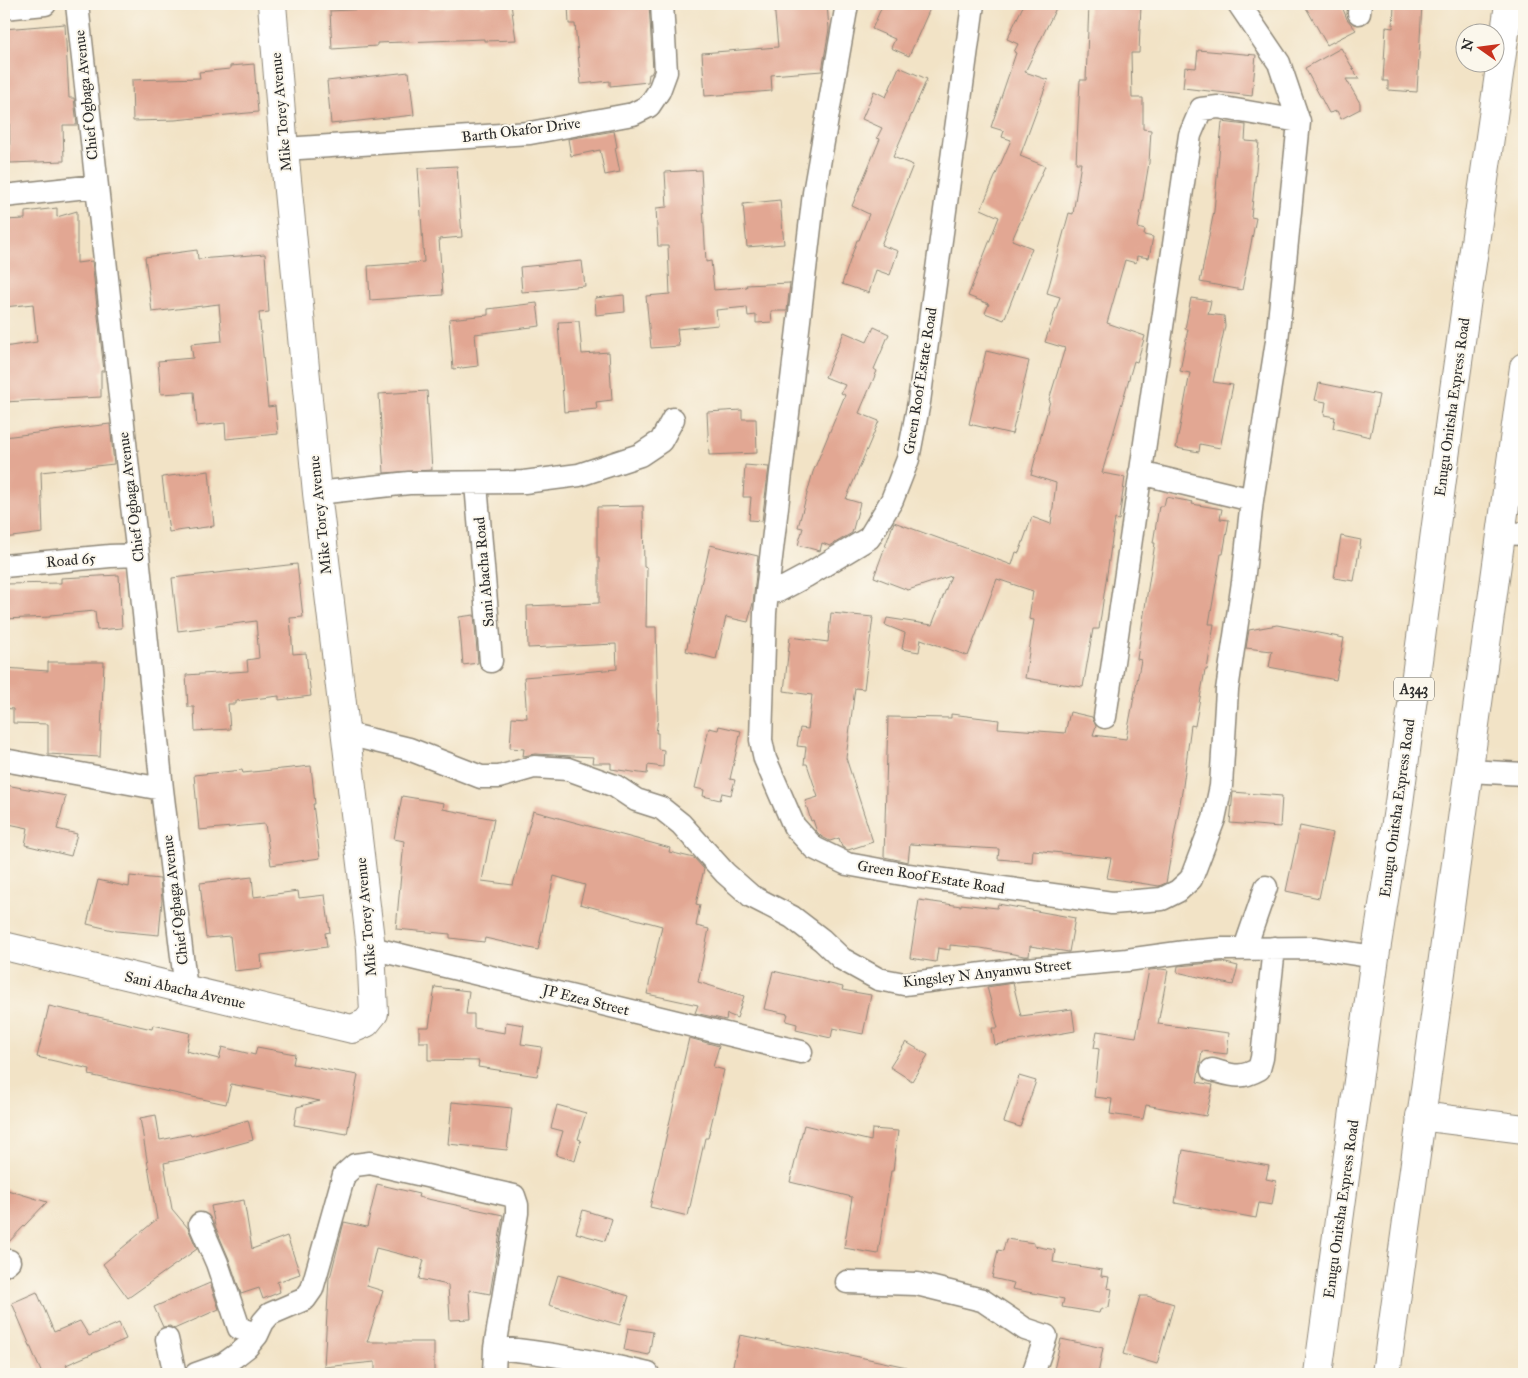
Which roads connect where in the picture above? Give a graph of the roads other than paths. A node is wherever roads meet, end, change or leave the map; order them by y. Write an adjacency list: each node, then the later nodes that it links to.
1 (45, 4): 9 (street)
2 (76, 4): 12 (street, Chief Ogbaga Avenue)
3 (272, 4): 11 (main road, Mike Torey Avenue)
4 (662, 4): 11 (street, Barth Okafor Drive)
5 (847, 4): 23 (street)
6 (973, 4): 23 (street, Green Roof Estate Road)
7 (1239, 4): 10 (street)
8 (1509, 4): 36 (main road, Enugu Onitsha Express Road / A343)
9 (4, 8)
10 (1299, 121): 16 (street); 19 (street, Green Roof Estate Road)
11 (284, 149): 18 (main road, Mike Torey Avenue)
12 (96, 186): 13 (street); 21 (street, Chief Ogbaga Avenue)
13 (4, 196)
14 (1524, 367): 20 (main road)
15 (673, 419): 17 (street)
16 (1140, 474): 19 (street); 25 (street)
17 (476, 484): 18 (street); 24 (street, Sani Abacha Road)
18 (317, 493): 26 (main road, Mike Torey Avenue)
19 (1252, 500): 23 (street, Green Roof Estate Road)
20 (1512, 534): 28 (main road)
21 (138, 555): 22 (street, Road 65); 30 (street, Chief Ogbaga Avenue)
22 (4, 566)
23 (767, 592)
24 (492, 661)
25 (1105, 717)
26 (347, 734): 33 (main road, Mike Torey Avenue); 34 (street, Kingsley N Anyanwu Street)
27 (4, 760): 30 (street)
28 (1468, 771): 29 (street); 41 (main road)
29 (1524, 774)
30 (162, 789): 37 (street, Chief Ogbaga Avenue)
31 (1266, 886): 34 (street)
32 (4, 946): 37 (main road, Sani Abacha Avenue)
33 (371, 948): 38 (main road, Mike Torey Avenue); 39 (street, JP Ezea Street)
34 (1245, 948): 35 (street, Kingsley N Anyanwu Street)
35 (1274, 948): 36 (street, Kingsley N Anyanwu Street); 40 (street)
36 (1375, 957): 53 (main road, Enugu Onitsha Express Road / A343)
37 (186, 990): 38 (main road, Sani Abacha Avenue)
38 (366, 1023)
39 (801, 1052)
40 (1212, 1070)
41 (1420, 1116): 42 (main road); 54 (main road)
42 (1524, 1129)
43 (200, 1224): 45 (street)
44 (847, 1282): 52 (street)
45 (257, 1335): 47 (street); 49 (street)
46 (166, 1340): 48 (street)
47 (495, 1348): 50 (street); 51 (street)
48 (175, 1374)
49 (196, 1374)
50 (494, 1374)
51 (648, 1374)
52 (1032, 1374)
53 (1318, 1374)
54 (1386, 1374)

